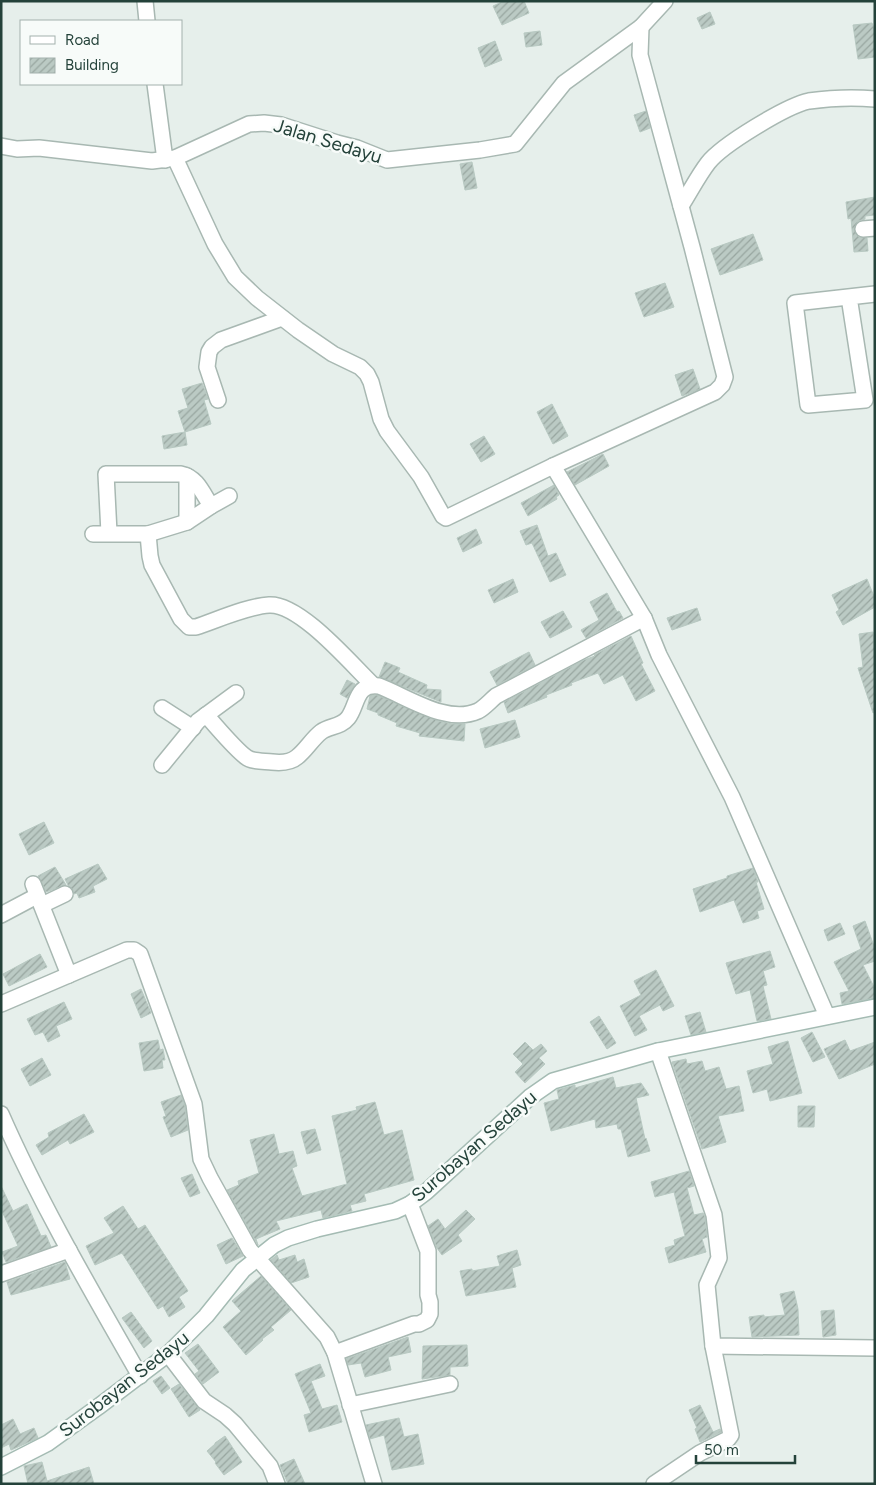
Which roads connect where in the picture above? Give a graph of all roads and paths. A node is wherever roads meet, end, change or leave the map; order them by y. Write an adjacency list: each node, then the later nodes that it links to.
1 (145, 1): 3 (street)
2 (664, 1): 4 (street, Jalan Sedayu)
3 (147, 20)
4 (641, 27): 8 (street, Jalan Sedayu); 9 (street)
5 (155, 85): 8 (street)
6 (875, 99): 9 (street)
7 (1, 146): 8 (street, Jalan Sedayu)
8 (170, 159): 12 (street)
9 (681, 206): 15 (street)
10 (875, 294): 11 (street)
11 (850, 297): 13 (street); 13 (street)
12 (282, 318): 14 (street); 15 (street)
13 (870, 399)
14 (218, 400)
15 (553, 466): 23 (street)
16 (186, 476): 18 (street); 19 (street); 21 (street)
17 (229, 496): 18 (street)
18 (210, 506): 19 (street)
19 (187, 522): 22 (street)
20 (93, 534): 21 (street)
21 (109, 534): 22 (street)
22 (148, 534): 24 (street)
23 (644, 618): 24 (street); 36 (street)
24 (373, 686): 27 (street)
25 (236, 693): 27 (street)
26 (162, 708): 28 (street)
27 (206, 715): 28 (street)
28 (193, 728): 29 (street)
29 (162, 765)
30 (65, 894): 31 (street)
31 (35, 896): 32 (street); 33 (street)
32 (1, 915)
33 (69, 974): 34 (street); 41 (street)
34 (1, 1004)
35 (875, 1007): 36 (street, Surobayan Sedayu)
36 (827, 1016): 37 (street, Surobayan Sedayu)
37 (658, 1051): 39 (street, Surobayan Sedayu); 43 (street)
38 (1, 1114): 40 (street)
39 (410, 1204): 41 (street, Surobayan Sedayu); 45 (street)
40 (69, 1250): 42 (street); 47 (street)
41 (257, 1258): 45 (street); 46 (street, Surobayan Sedayu)
42 (1, 1274)
43 (713, 1346): 44 (street); 53 (street)
44 (875, 1348)
45 (336, 1353): 49 (street)
46 (168, 1354): 47 (street, Surobayan Sedayu); 51 (street)
47 (140, 1376): 50 (street, Surobayan Sedayu)
48 (450, 1384): 49 (street)
49 (350, 1405): 52 (street)
50 (1, 1467)
51 (277, 1484)
52 (374, 1484)
53 (654, 1484)

